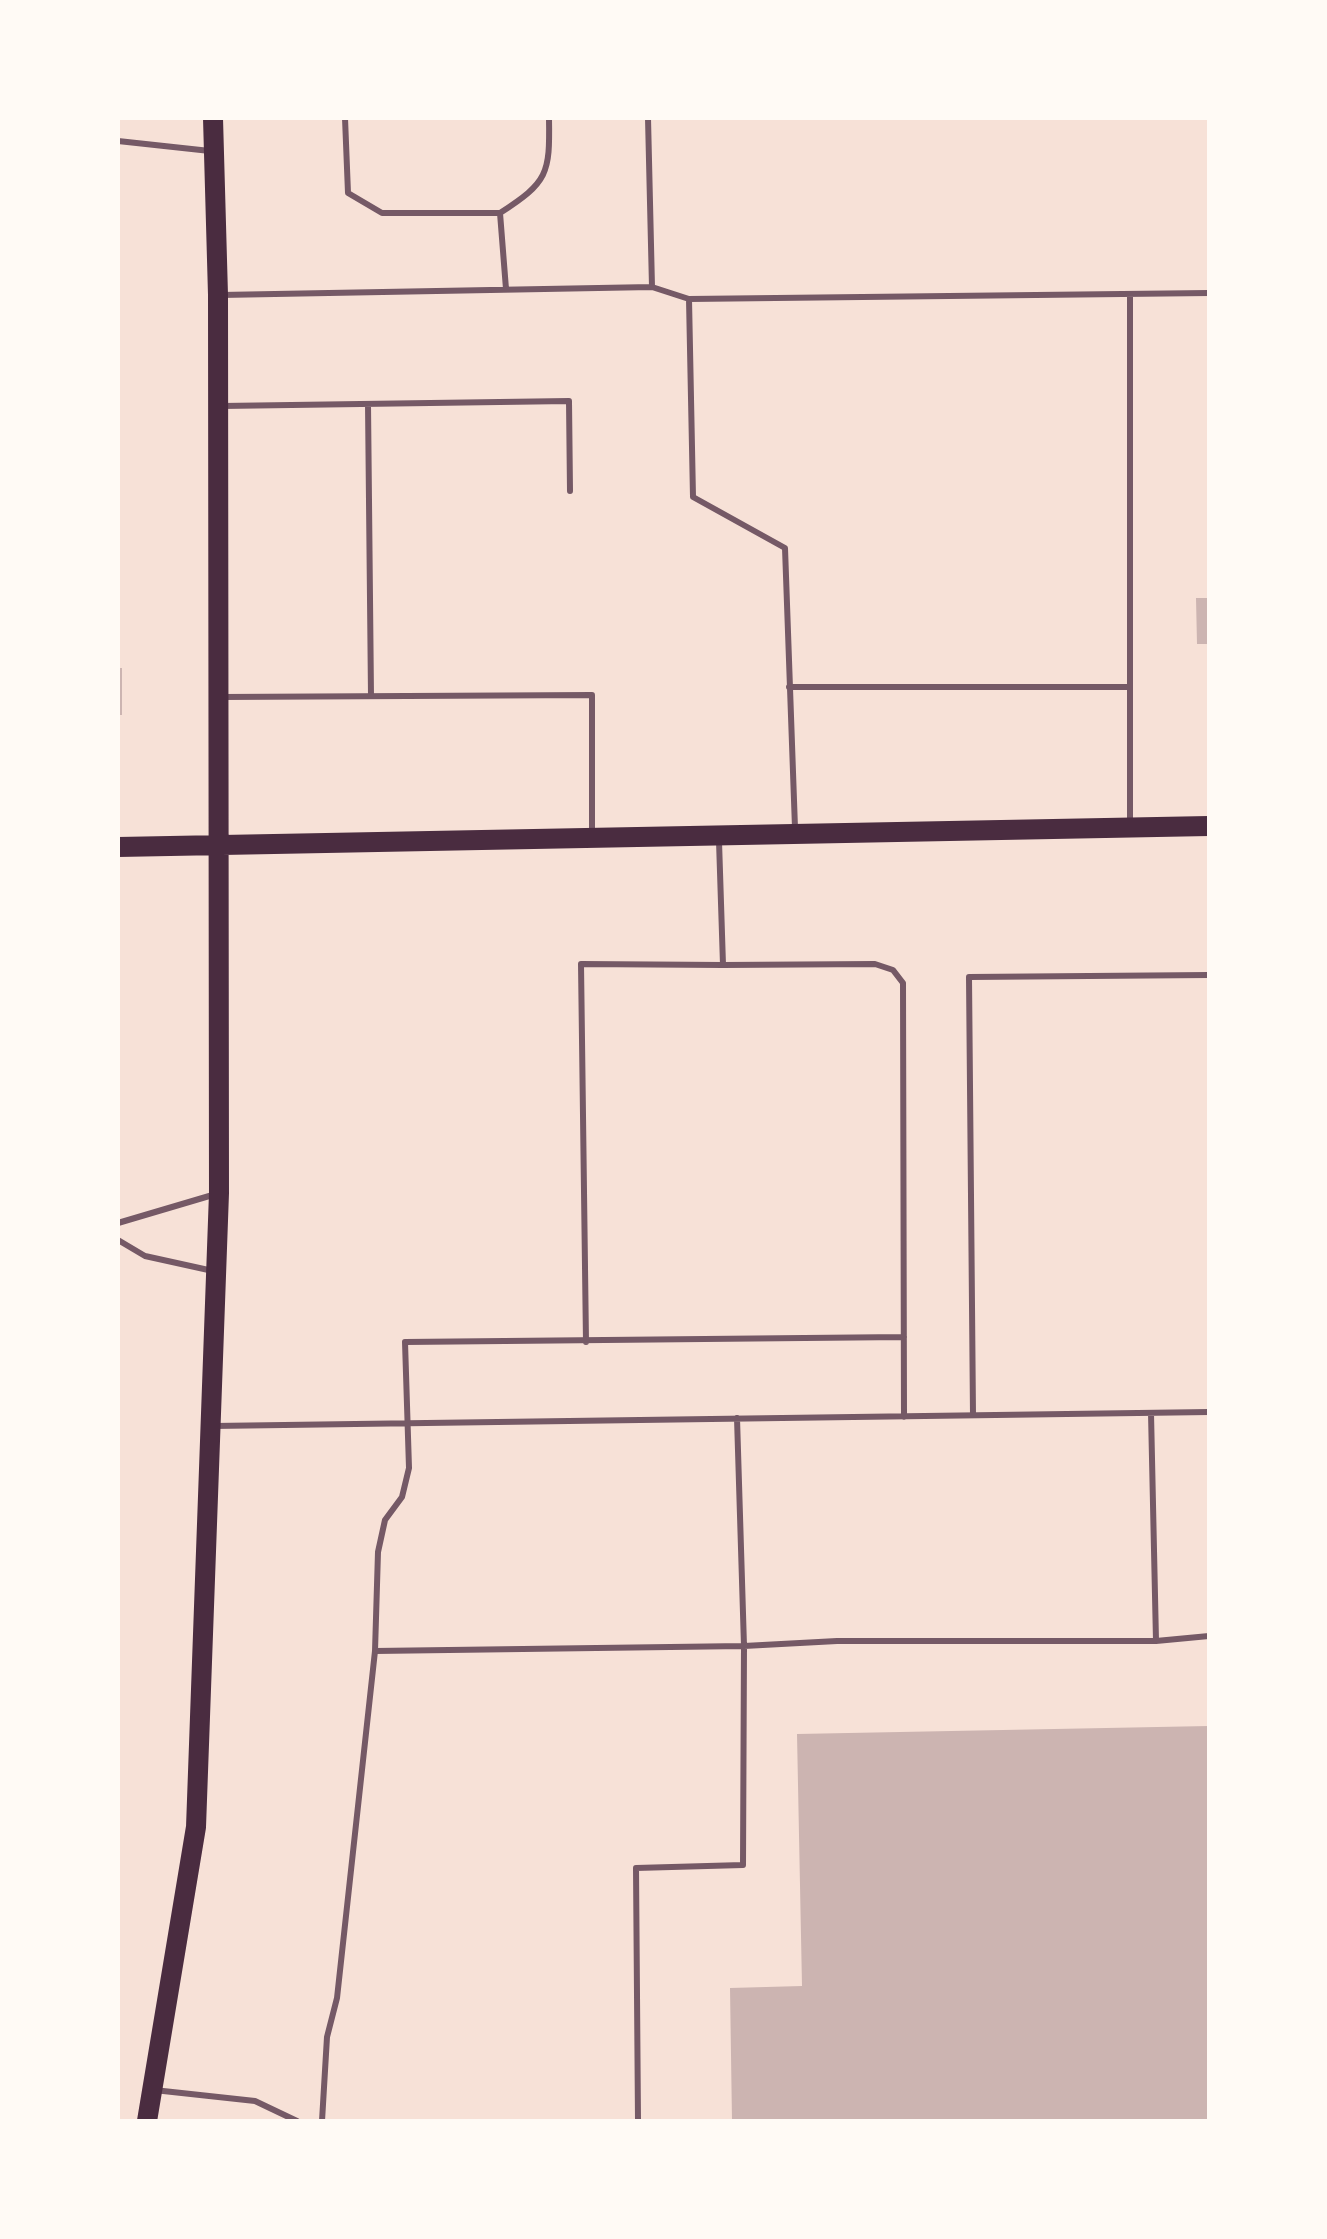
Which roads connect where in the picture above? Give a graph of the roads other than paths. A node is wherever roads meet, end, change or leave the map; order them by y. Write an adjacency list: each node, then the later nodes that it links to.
1 (213, 118): 6 (main road)
2 (345, 118): 7 (lane)
3 (549, 118): 7 (lane)
4 (648, 118): 8 (lane)
5 (118, 141): 6 (lane)
6 (214, 152): 12 (main road)
7 (500, 213): 9 (lane)
8 (652, 287): 9 (lane); 13 (lane)
9 (506, 289): 12 (lane)
10 (1209, 293): 11 (lane)
11 (1130, 294): 13 (lane); 18 (lane)
12 (218, 295): 15 (main road)
13 (689, 299): 17 (lane)
14 (368, 404): 15 (lane); 16 (lane); 19 (lane)
15 (218, 406): 20 (main road)
16 (570, 491)
17 (789, 687): 18 (lane); 23 (lane)
18 (1130, 687): 22 (lane)
19 (371, 696): 20 (lane); 25 (lane)
20 (219, 697): 26 (main road)
21 (1209, 826): 22 (main road)
22 (1130, 828): 23 (main road)
23 (795, 836): 24 (main road)
24 (719, 837): 25 (main road); 28 (lane)
25 (592, 839): 26 (main road)
26 (219, 845): 27 (main road); 30 (main road)
27 (118, 847)
28 (723, 965): 34 (lane); 35 (lane)
29 (1209, 975): 38 (lane)
30 (219, 1193): 31 (lane); 33 (main road)
31 (118, 1223)
32 (118, 1240): 33 (lane)
33 (217, 1272): 42 (main road)
34 (904, 1337): 35 (lane); 39 (lane)
35 (586, 1342): 41 (lane)
36 (1209, 1412): 37 (lane)
37 (1151, 1413): 38 (lane); 44 (lane)
38 (973, 1415): 39 (lane)
39 (904, 1417): 40 (lane)
40 (737, 1418): 41 (lane); 45 (lane)
41 (405, 1423): 42 (lane); 46 (lane)
42 (211, 1426): 47 (main road)
43 (1209, 1636): 44 (lane)
44 (1156, 1641): 45 (lane)
45 (744, 1646): 46 (lane); 51 (lane)
46 (375, 1651): 50 (lane)
47 (152, 2090): 48 (main road); 49 (lane)
48 (147, 2121)
49 (297, 2121)
50 (322, 2121)
51 (638, 2121)

